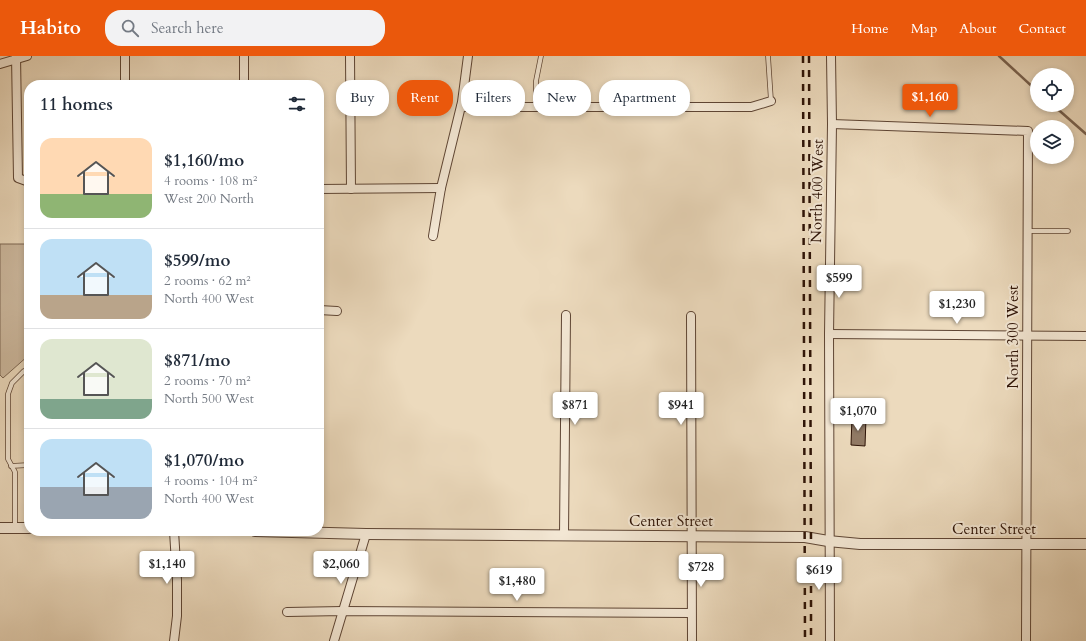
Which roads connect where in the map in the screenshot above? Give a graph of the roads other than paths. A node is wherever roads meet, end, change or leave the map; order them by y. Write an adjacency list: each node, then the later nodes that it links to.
1 (27, 56): 9 (street)
2 (126, 56): 11 (street)
3 (244, 56): 12 (street)
4 (350, 56): 22 (street)
5 (468, 56): 13 (street)
6 (541, 56): 14 (lane)
7 (768, 56): 15 (lane)
8 (831, 56): 18 (street, North 400 West)
9 (16, 58): 10 (street); 19 (street)
10 (0, 64)
11 (125, 80)
12 (244, 80)
13 (465, 80)
14 (536, 80)
15 (771, 101): 17 (street)
16 (461, 106): 20 (street)
17 (591, 107)
18 (832, 124): 23 (street, North 300 West); 30 (street, North 400 West)
19 (24, 180)
20 (441, 188): 22 (street); 25 (street)
21 (324, 189): 22 (street)
22 (351, 189)
23 (1028, 231): 24 (lane); 31 (street, North 300 West)
24 (1068, 231)
25 (433, 236)
26 (324, 310): 27 (street)
27 (337, 311)
28 (566, 315): 43 (street)
29 (691, 316): 41 (street)
30 (829, 334): 31 (street); 44 (street, North 400 West)
31 (1027, 335): 32 (street); 45 (street, North 300 West)
32 (1086, 336)
33 (24, 371): 35 (lane)
34 (24, 465): 35 (lane)
35 (11, 466): 37 (lane)
36 (0, 528): 37 (street)
37 (16, 528): 38 (street)
38 (24, 528)
39 (324, 533): 40 (street, Center Street)
40 (366, 534): 43 (street, Center Street); 47 (street)
41 (691, 535): 43 (street, Center Street); 44 (street, Center Street); 49 (street)
42 (174, 536): 50 (street)
43 (564, 536)
44 (828, 541): 45 (street, Center Street); 53 (street, North 400 West)
45 (1027, 544): 46 (street, Center Street); 54 (street, North 300 West)
46 (1086, 544)
47 (344, 611): 48 (street); 49 (street); 51 (street)
48 (287, 612)
49 (691, 613): 52 (street)
50 (174, 641)
51 (334, 641)
52 (692, 641)
53 (830, 641)
54 (1026, 641)

